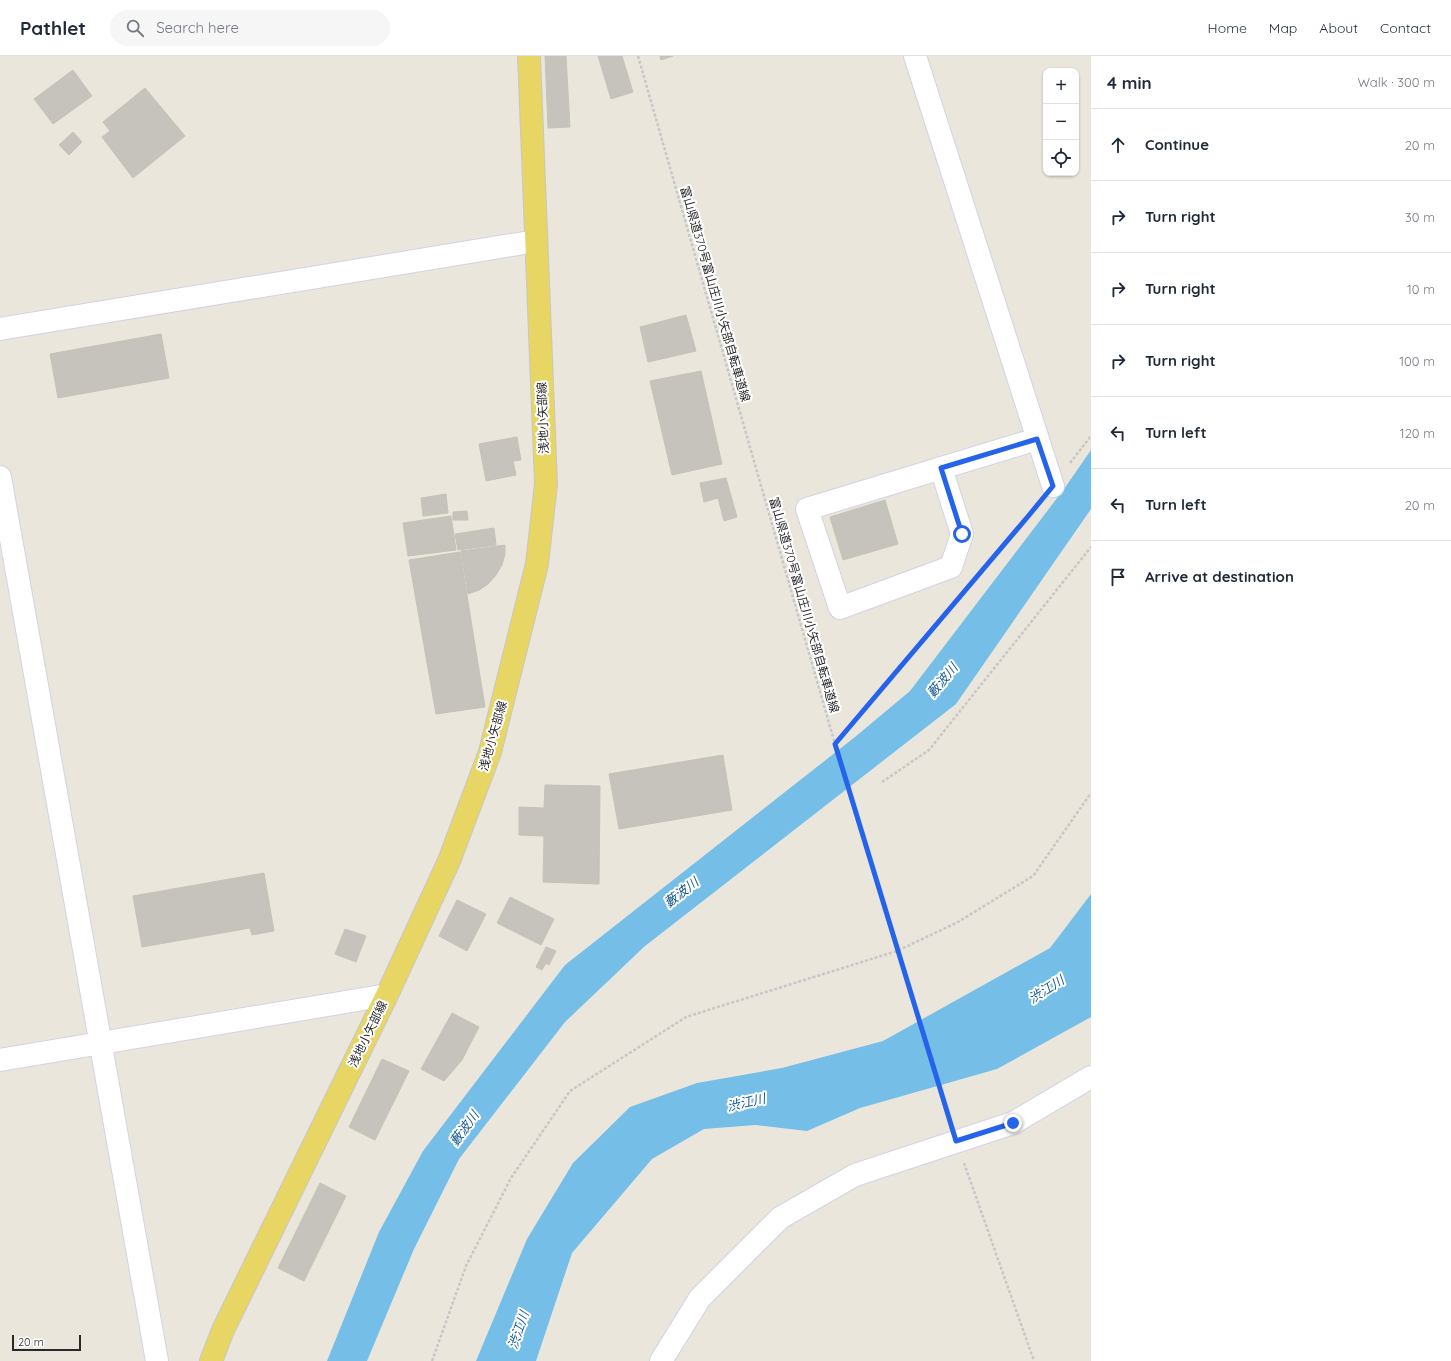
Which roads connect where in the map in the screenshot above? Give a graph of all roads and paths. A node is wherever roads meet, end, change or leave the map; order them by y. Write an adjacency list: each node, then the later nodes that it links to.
1 (529, 56): 4 (main road, 浅地小矢部線)
2 (638, 56): 12 (path, 富山県道370号富山庄川小矢部自転車道線)
3 (915, 56): 7 (street)
4 (536, 241): 5 (street); 16 (main road, 浅地小矢部線)
5 (0, 329)
6 (1091, 436): 10 (path)
7 (1037, 439): 8 (street); 10 (street)
8 (941, 468): 8 (street)
9 (0, 477): 17 (street)
10 (1053, 486): 12 (path)
11 (1091, 547): 13 (path)
12 (835, 744): 15 (path, 富山県道370号富山庄川小矢部自転車道線)
13 (882, 782)
14 (1091, 793): 15 (path)
15 (897, 951): 20 (path, 富山県道370号富山庄川小矢部自転車道線); 23 (path)
16 (387, 995): 17 (street); 22 (main road, 浅地小矢部線)
17 (100, 1042): 18 (street); 21 (street)
18 (0, 1060)
19 (1091, 1077): 20 (street)
20 (956, 1141): 24 (street); 25 (path, 富山県道370号富山庄川小矢部自転車道線)
21 (157, 1361)
22 (211, 1361)
23 (432, 1361)
24 (661, 1361)
25 (1034, 1361)

